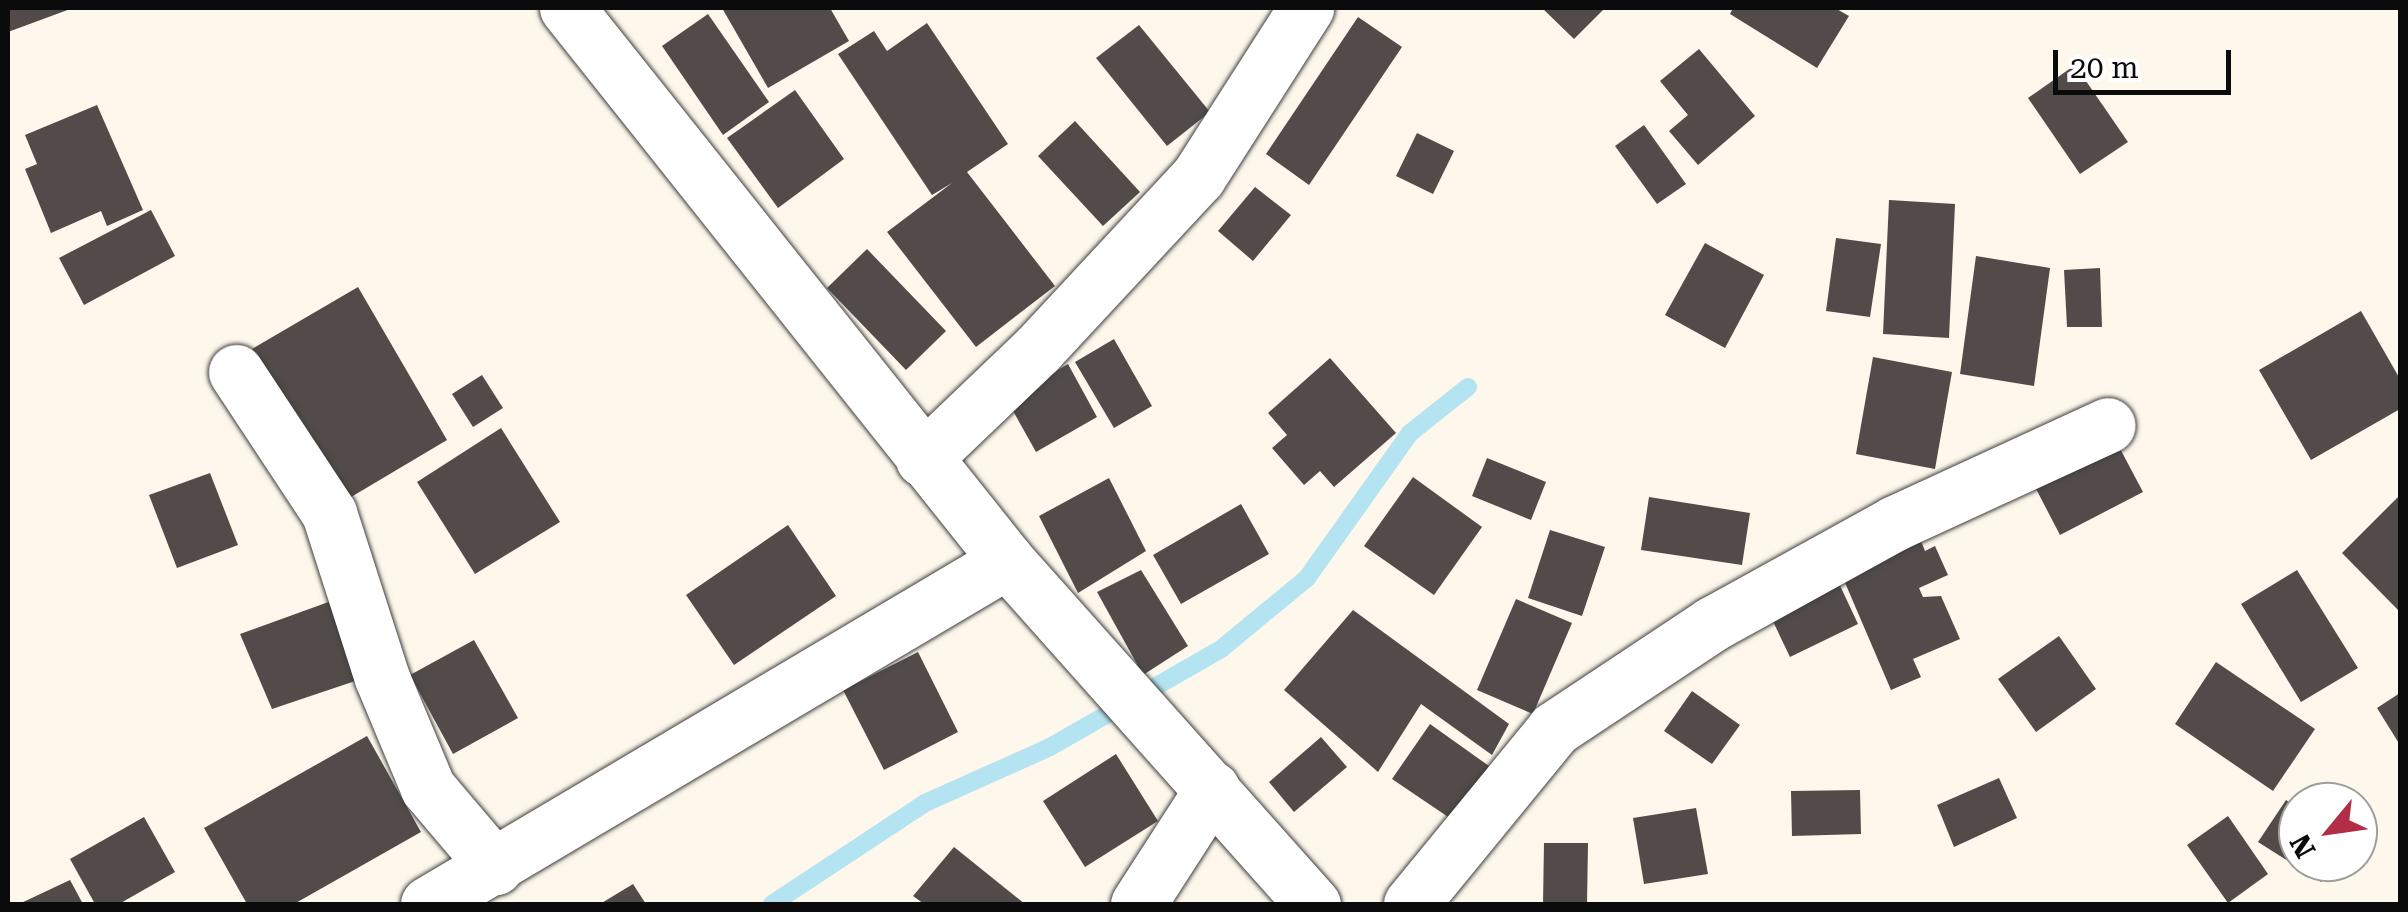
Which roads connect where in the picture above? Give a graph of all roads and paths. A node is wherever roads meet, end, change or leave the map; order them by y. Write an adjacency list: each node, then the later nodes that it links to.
1 (566, 8): 5 (street)
2 (1306, 8): 5 (street)
3 (236, 372): 8 (street)
4 (2108, 424): 12 (street)
5 (923, 458): 6 (street)
6 (1007, 561): 7 (street); 8 (street)
7 (1194, 769): 10 (street); 11 (street)
8 (494, 866): 9 (street)
9 (428, 904)
10 (1138, 904)
11 (1313, 904)
12 (1411, 904)

